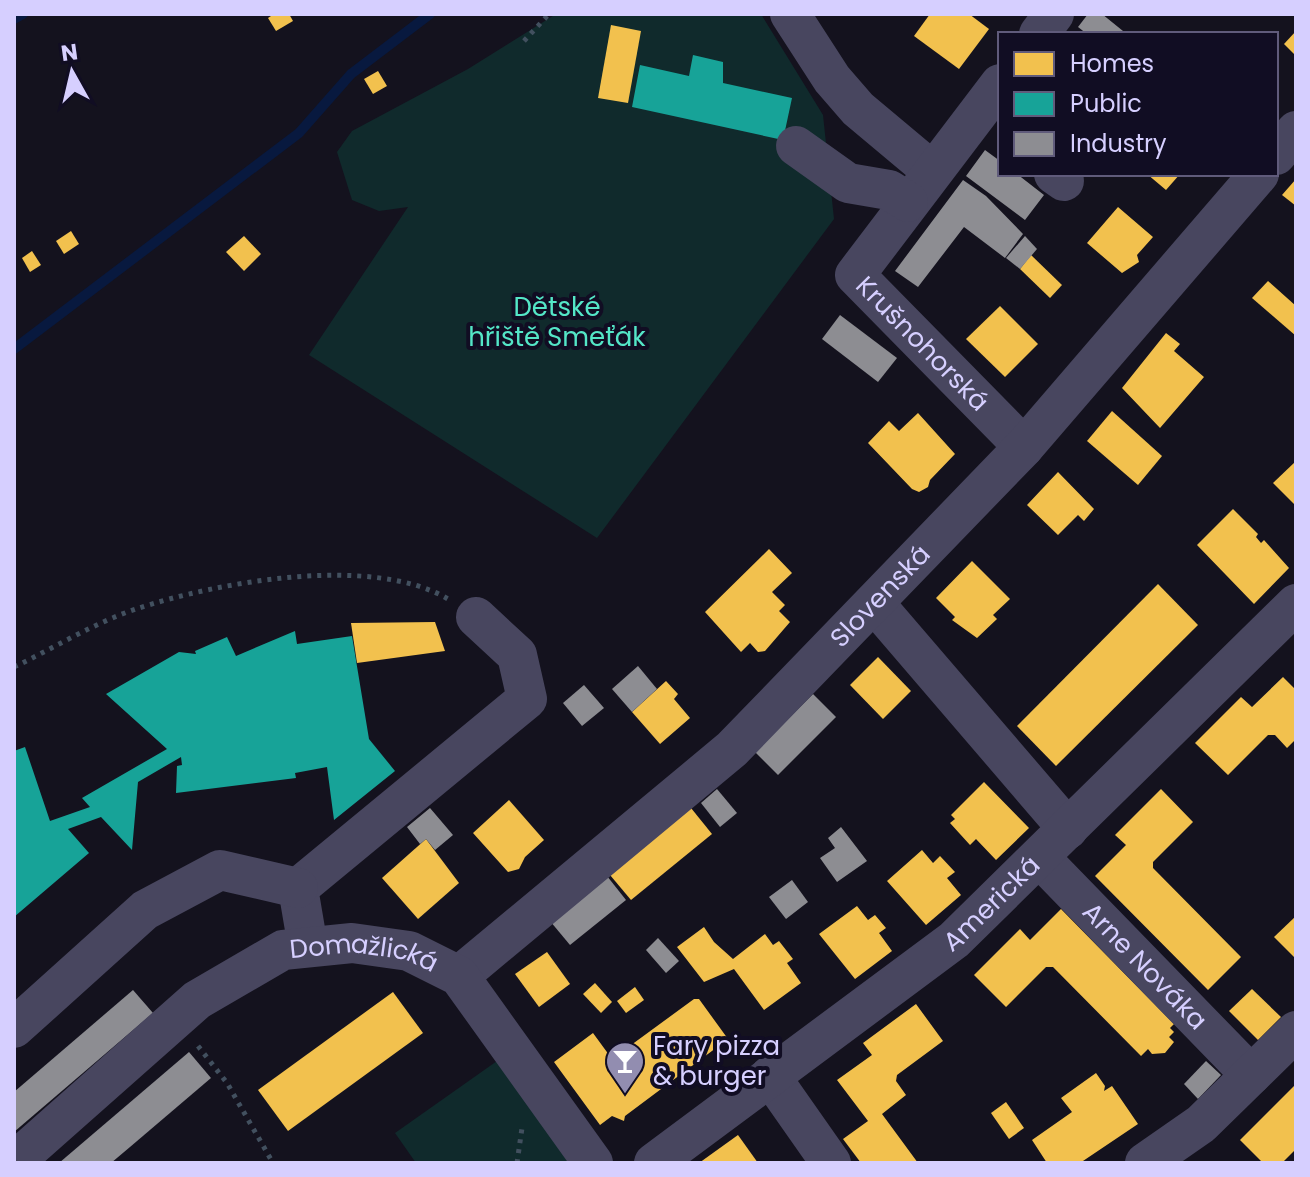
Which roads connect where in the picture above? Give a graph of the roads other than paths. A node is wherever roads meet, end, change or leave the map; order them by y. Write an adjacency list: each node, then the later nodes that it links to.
1 (790, 14): 9 (street)
2 (1054, 14): 3 (street)
3 (1040, 32)
4 (998, 90): 5 (street, Krušnohorská)
5 (987, 125): 9 (street, Krušnohorská)
6 (1296, 131): 8 (street)
7 (796, 146): 11 (street)
8 (1278, 153)
9 (932, 171): 11 (street, Krušnohorská)
10 (1257, 176): 12 (street, Slovenská)
11 (908, 202): 12 (street, Krušnohorská)
12 (1024, 447): 13 (street, Slovenská)
13 (874, 603): 16 (street); 20 (street, Slovenská)
14 (1294, 609): 16 (street, Americká)
15 (476, 617): 18 (street)
16 (1068, 829): 17 (street, Americká)
17 (1039, 857): 23 (street, Arne Nováka); 24 (street, Americká)
18 (298, 888): 19 (street); 21 (street)
19 (308, 947): 20 (street, Domažlická); 25 (street, Domažlická)
20 (459, 976): 26 (street, Domažlická)
21 (14, 1028)
22 (1296, 1031): 23 (street)
23 (1251, 1075): 29 (street)
24 (770, 1076): 27 (street, Americká); 28 (street)
25 (14, 1162)
26 (593, 1163)
27 (654, 1163)
28 (831, 1163)
29 (1145, 1163)

